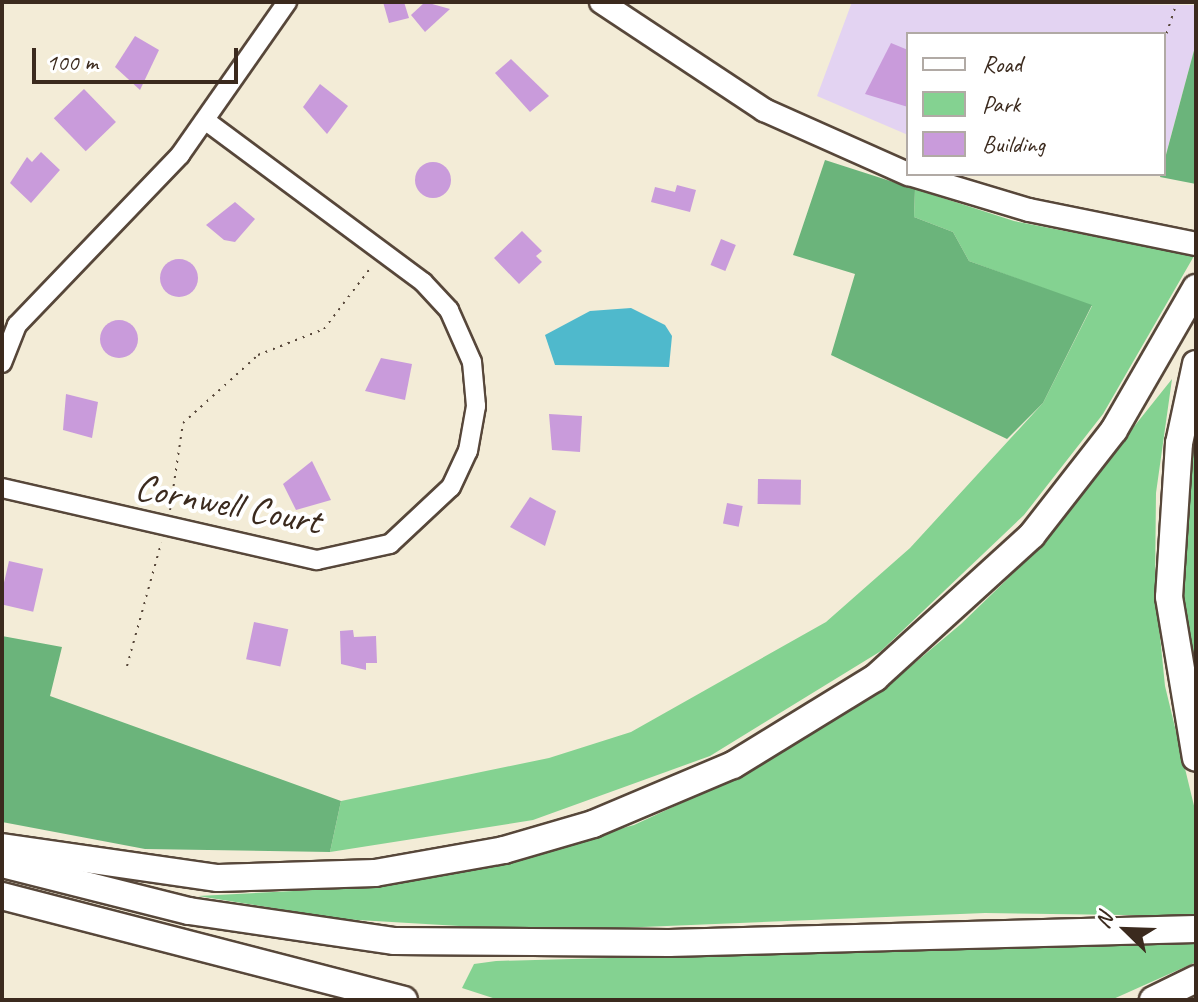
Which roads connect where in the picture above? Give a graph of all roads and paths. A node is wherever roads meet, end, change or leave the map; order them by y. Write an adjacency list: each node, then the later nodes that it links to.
1 (287, 2): 5 (street)
2 (601, 2): 6 (main road)
3 (1177, 2): 4 (path)
4 (1166, 35)
5 (206, 121): 9 (street, Cornwell Court); 11 (street)
6 (906, 173)
7 (915, 176): 8 (main road)
8 (1196, 244)
9 (382, 252): 14 (path); 14 (street, Cornwell Court)
10 (1196, 288): 17 (highway)
11 (2, 363)
12 (1196, 364): 16 (highway)
13 (2, 488): 14 (street, Cornwell Court)
14 (166, 529): 15 (path)
15 (127, 666)
16 (1196, 758)
17 (2, 847)
18 (2, 864): 20 (highway)
19 (2, 896): 22 (highway)
20 (1186, 928)
21 (1196, 979): 23 (highway)
22 (404, 1000)
23 (1153, 1000)

